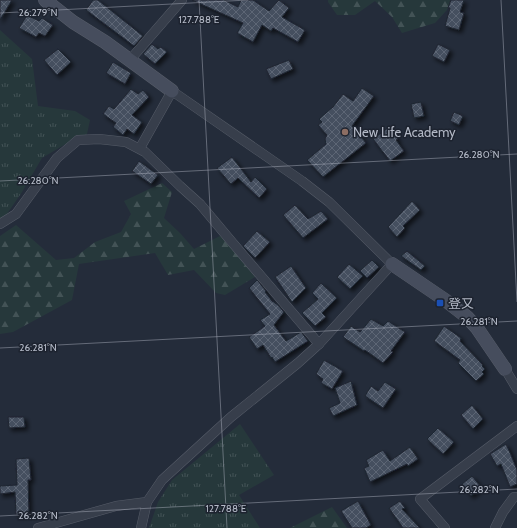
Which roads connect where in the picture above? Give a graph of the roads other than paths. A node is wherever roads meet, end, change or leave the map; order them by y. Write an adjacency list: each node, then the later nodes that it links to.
1 (45, 0): 3 (street)
2 (182, 0): 3 (street)
3 (129, 61): 4 (street)
4 (172, 91): 5 (street); 7 (street)
5 (140, 148): 6 (street); 8 (street)
6 (0, 224)
7 (392, 264): 8 (street); 9 (street)
8 (319, 344): 14 (street)
9 (505, 369): 10 (street); 11 (street)
10 (517, 380)
11 (517, 389)
12 (517, 426): 17 (street)
13 (517, 497): 18 (street)
14 (147, 502): 15 (street); 16 (street)
15 (38, 528)
16 (141, 528)
17 (445, 528)
18 (495, 528)

